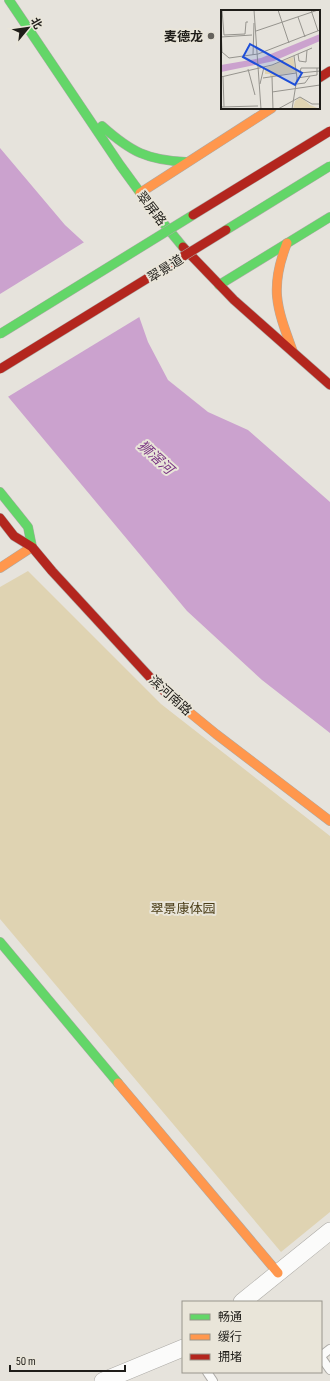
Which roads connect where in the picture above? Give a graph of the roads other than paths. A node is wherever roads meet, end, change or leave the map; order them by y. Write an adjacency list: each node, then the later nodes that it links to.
1 (9, 0): 4 (street, 翠屏路)
2 (330, 71): 3 (street)
3 (320, 77)
4 (80, 107): 7 (street); 9 (street, 翠屏路)
5 (270, 109): 7 (street)
6 (330, 131): 13 (street, bridge)
7 (186, 162): 9 (street)
8 (330, 166): 15 (street, 翠景道, bridge)
9 (140, 193): 12 (street, 翠屏路)
10 (330, 217): 11 (street)
11 (287, 243): 12 (street); 14 (street)
12 (219, 285): 14 (street, 翠屏路)
13 (0, 334)
14 (293, 353): 16 (street, 翠屏路)
15 (0, 369)
16 (330, 385)
17 (0, 492): 19 (street, 滨河南路)
18 (0, 518): 19 (street, 滨河南路)
19 (32, 547): 20 (street); 21 (street, 滨河南路)
20 (0, 568)
21 (330, 821)
22 (0, 942): 24 (street)
23 (330, 1231): 24 (street)
24 (278, 1273): 25 (street)
25 (243, 1301)
26 (182, 1348): 31 (street)
27 (330, 1349): 28 (lane)
28 (322, 1355)
29 (322, 1358): 30 (lane)
30 (330, 1370)
31 (104, 1381)

